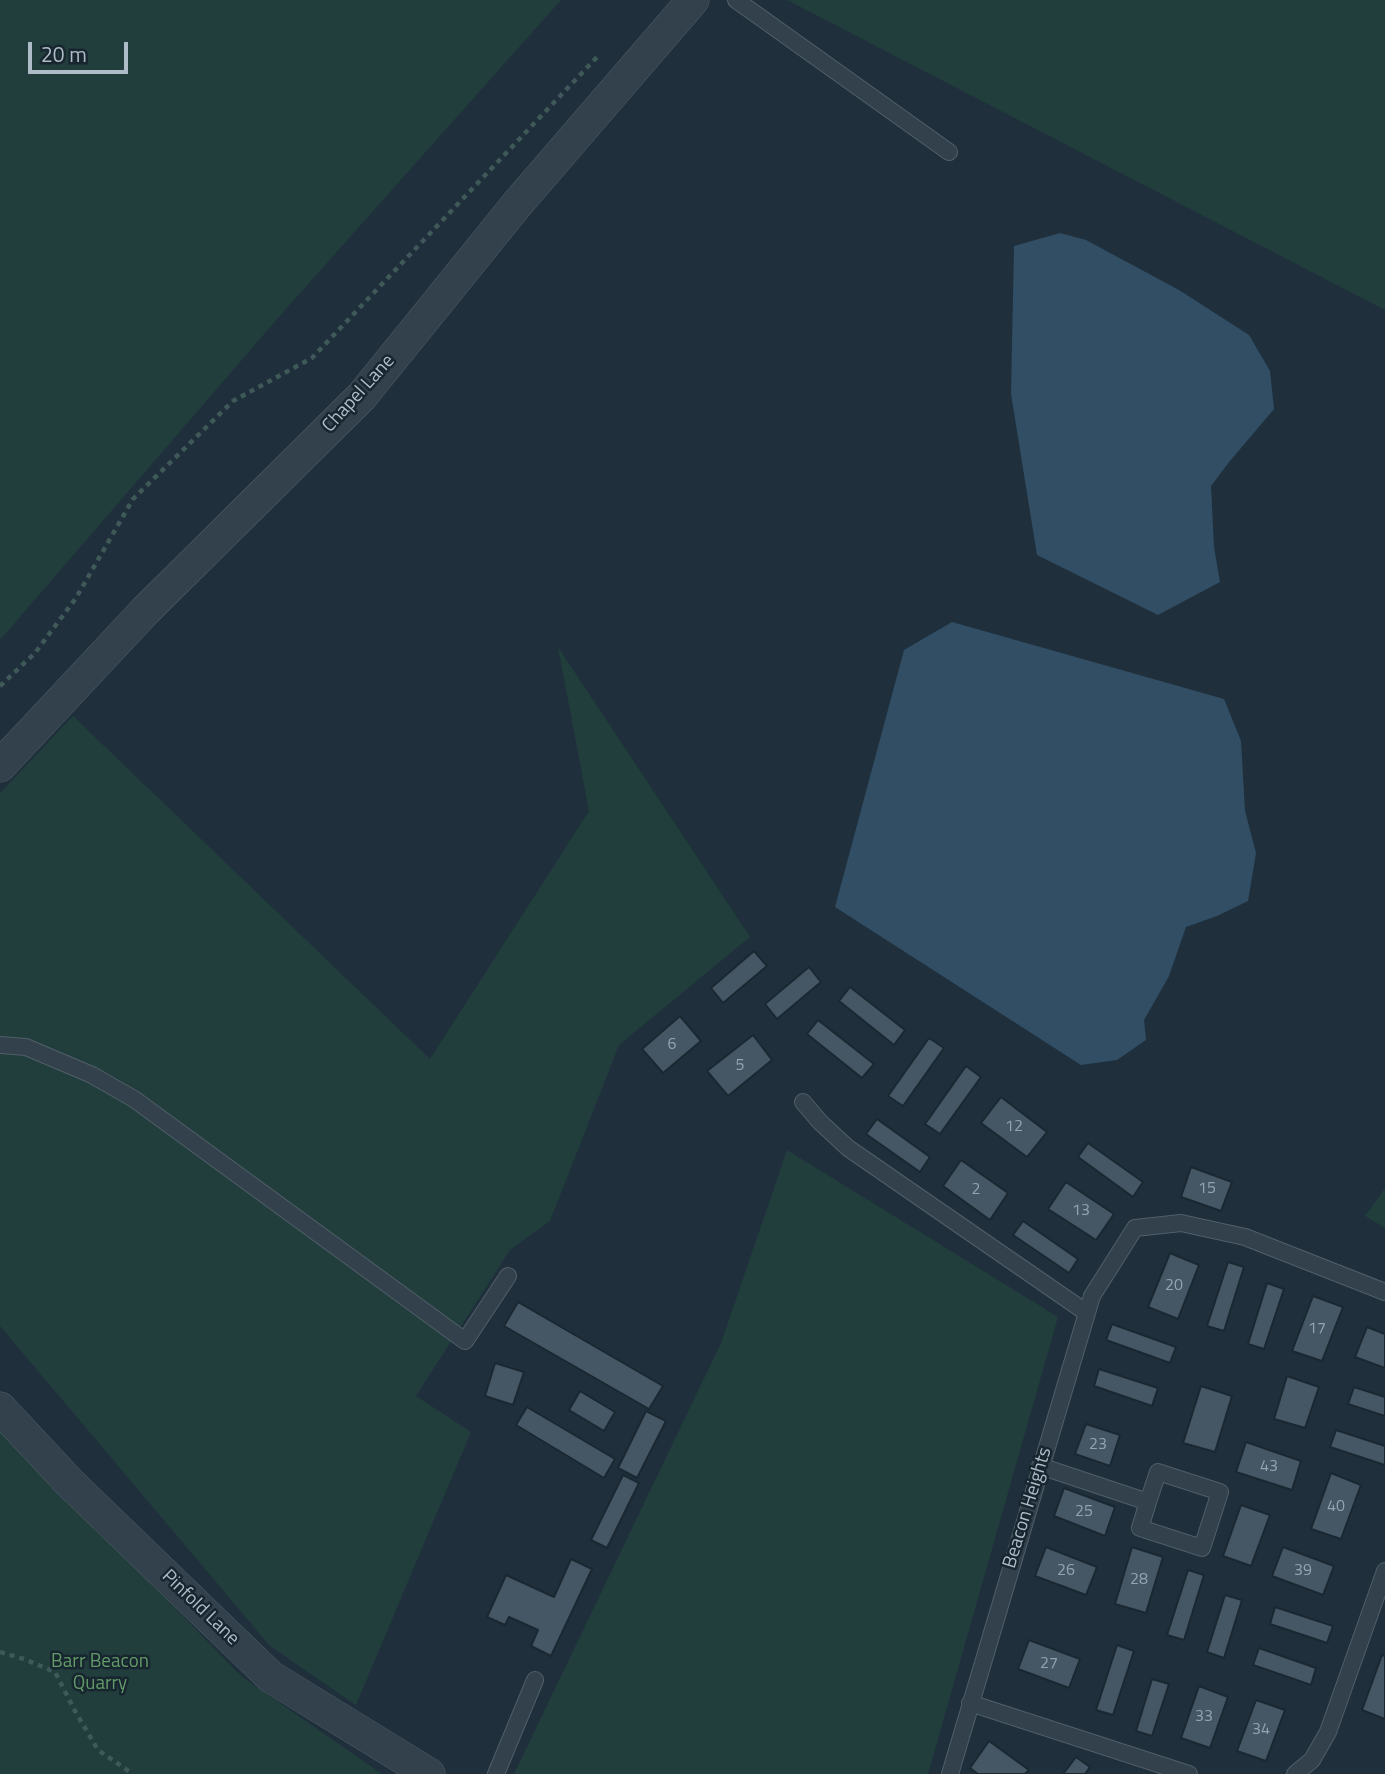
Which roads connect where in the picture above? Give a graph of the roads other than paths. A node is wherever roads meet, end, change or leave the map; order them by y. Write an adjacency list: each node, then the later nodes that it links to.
1 (693, 0): 4 (street, Chapel Lane)
2 (736, 0): 3 (lane)
3 (949, 152)
4 (0, 766)
5 (0, 1045): 7 (lane)
6 (803, 1102): 9 (lane)
7 (508, 1276)
8 (1385, 1292): 9 (lane, Beacon Heights)
9 (1087, 1313): 11 (lane, Beacon Heights)
10 (0, 1408): 16 (street, Pinfold Lane)
11 (1040, 1466): 12 (lane); 15 (lane, Beacon Heights)
12 (1148, 1502): 12 (lane)
13 (1385, 1571): 20 (lane)
14 (535, 1680): 17 (lane)
15 (970, 1703): 18 (lane, Beacon Heights); 19 (lane)
16 (429, 1774)
17 (496, 1774)
18 (950, 1774)
19 (1189, 1774)
20 (1295, 1774)

